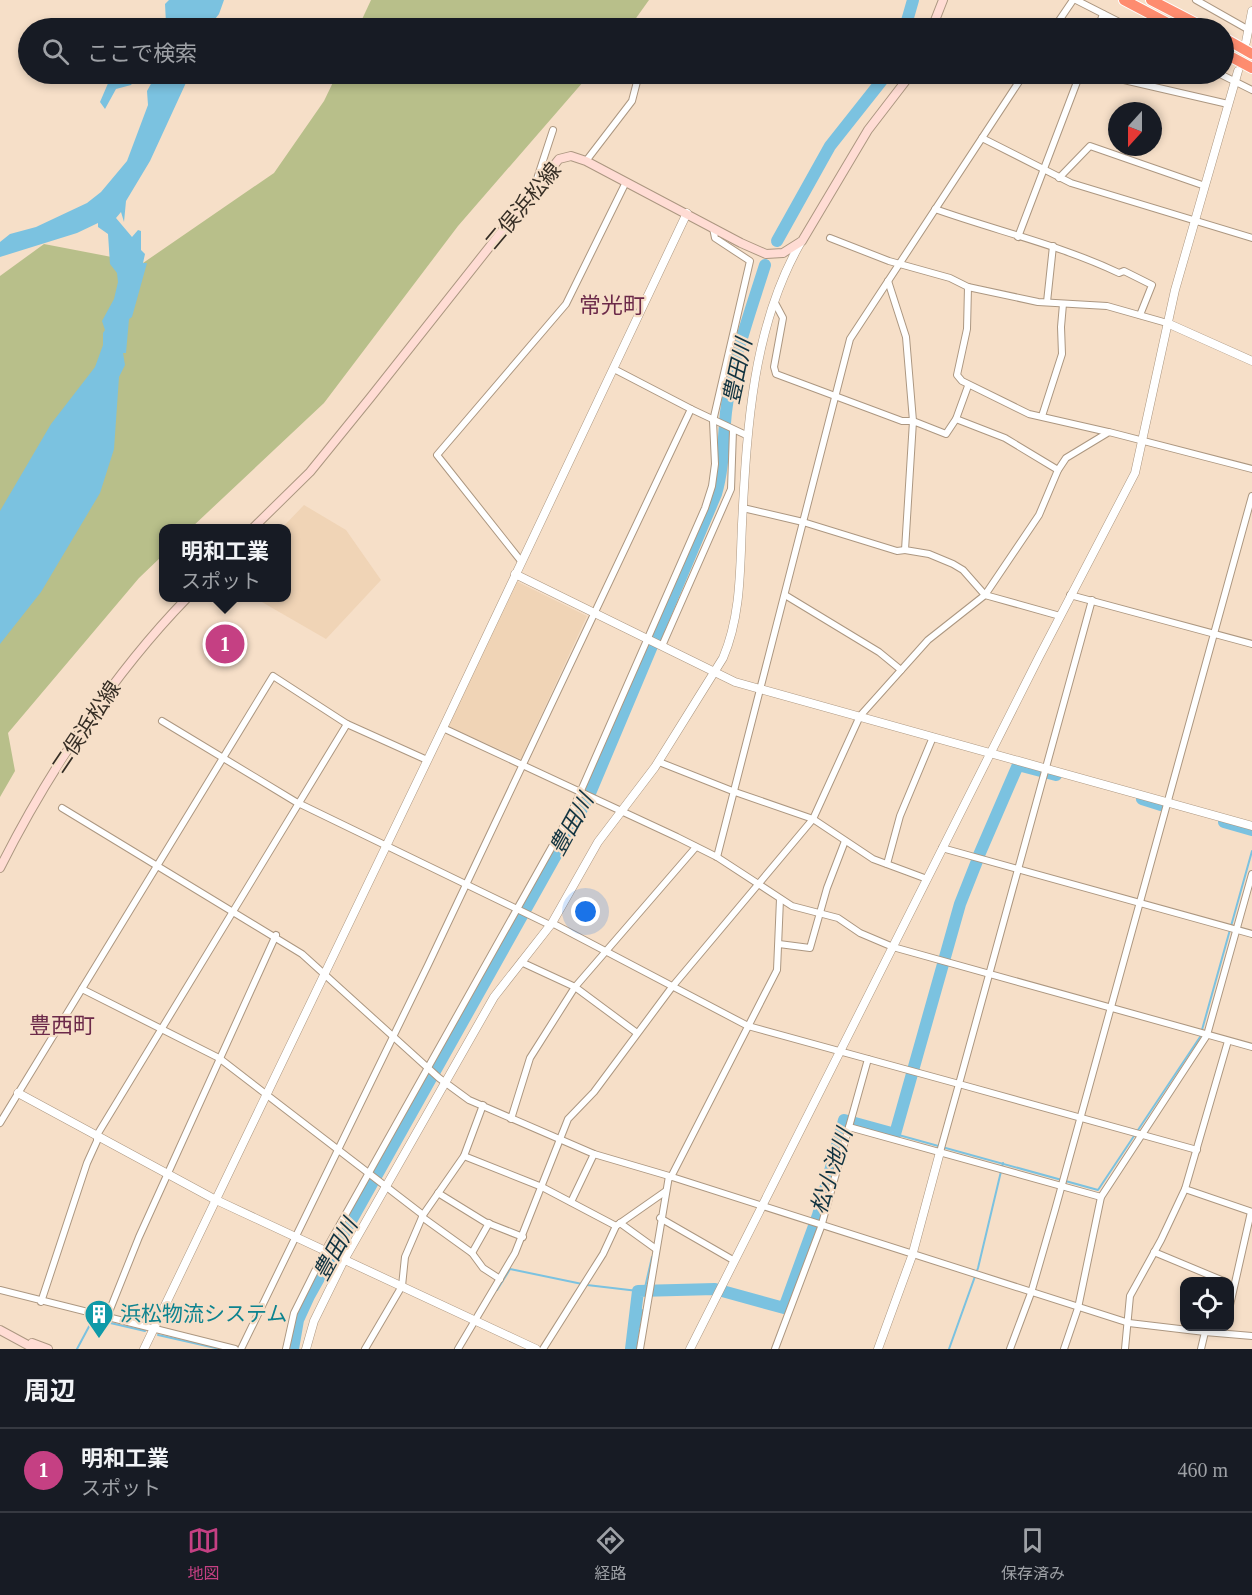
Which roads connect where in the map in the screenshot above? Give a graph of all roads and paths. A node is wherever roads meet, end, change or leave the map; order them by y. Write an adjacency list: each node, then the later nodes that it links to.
1 (943, 0): 8 (main road)
2 (1075, 0): 7 (street); 9 (street)
3 (1124, 0): 12 (highway)
4 (1151, 0): 13 (highway)
5 (1196, 0): 14 (street)
6 (1252, 10): 16 (street)
7 (1103, 14): 10 (street); 11 (street)
8 (936, 18)
9 (1062, 18)
10 (1102, 18)
11 (1111, 18)
12 (1158, 18)
13 (1186, 18)
14 (1228, 18)
15 (1234, 22): 16 (street)
16 (1249, 30): 17 (street)
17 (1245, 42)
18 (1234, 44): 19 (highway)
19 (1252, 54)
20 (1234, 58): 21 (highway)
21 (1252, 68)
22 (1238, 71): 23 (street)
23 (1235, 81): 29 (street); 30 (street)
24 (636, 84): 33 (street)
25 (903, 84): 46 (main road)
26 (1017, 84): 32 (street)
27 (1076, 84): 34 (street)
28 (1141, 84): 30 (street)
29 (1252, 90)
30 (1228, 104): 37 (street)
31 (553, 130): 38 (street)
32 (982, 138): 34 (street); 39 (street)
33 (586, 161): 36 (main road, 二俣浜松線); 38 (main road, 二俣浜松線)
34 (1043, 169): 35 (street); 43 (street)
35 (1059, 178): 37 (street); 41 (street)
36 (626, 182): 40 (main road, 二俣浜松線); 76 (street)
37 (1205, 186): 41 (street)
38 (533, 192): 74 (main road, 二俣浜松線)
39 (935, 209): 43 (street); 48 (street)
40 (687, 213): 42 (main road, 二俣浜松線); 57 (street)
41 (1194, 221): 45 (street); 55 (street)
42 (713, 228): 46 (main road, 二俣浜松線); 64 (street)
43 (1018, 237): 47 (street)
44 (830, 238): 48 (street)
45 (1252, 238)
46 (802, 241): 52 (street)
47 (1053, 246): 51 (street); 54 (street)
48 (900, 262): 49 (street); 50 (street)
49 (888, 281): 59 (street); 63 (street)
50 (968, 287): 51 (street); 58 (street)
51 (1047, 302): 53 (street)
52 (775, 303): 59 (street); 67 (street)
53 (1063, 304): 54 (street); 61 (street)
54 (1140, 315): 55 (street)
55 (1167, 323): 56 (street); 68 (street)
56 (1252, 361)
57 (614, 369): 60 (street); 76 (street)
58 (968, 386): 61 (street); 62 (street)
59 (834, 397): 63 (street); 73 (street)
60 (691, 409): 64 (street); 83 (street)
61 (1042, 416): 66 (street)
62 (956, 419): 63 (street); 70 (street)
63 (914, 421): 75 (street)
64 (715, 422): 65 (street); 86 (street)
65 (732, 429): 67 (street); 88 (street)
66 (1109, 432): 68 (street); 70 (street)
67 (746, 435): 72 (street)
68 (1143, 440): 69 (street); 80 (street)
69 (1252, 469)
70 (1058, 470): 79 (street)
71 (1252, 496): 85 (street)
72 (743, 508): 73 (street); 90 (street)
73 (803, 522): 75 (street); 78 (street)
74 (257, 524)
75 (905, 550): 79 (street)
76 (521, 561): 77 (street)
77 (515, 574): 83 (street); 95 (street)
78 (785, 595): 89 (street); 91 (street)
79 (985, 595): 84 (street); 89 (street)
80 (1070, 595): 81 (street); 84 (street)
81 (1092, 600): 85 (street); 102 (street)
82 (183, 602): 118 (main road, 二俣浜松線)
83 (594, 612): 86 (street); 101 (street)
84 (1060, 616): 97 (street)
85 (1213, 634): 87 (street); 105 (street)
86 (648, 639): 88 (street); 104 (street)
87 (1252, 644)
88 (661, 645): 90 (street)
89 (901, 670): 92 (street)
90 (716, 672): 91 (street); 100 (street)
91 (761, 689): 92 (street); 103 (street)
92 (860, 716): 96 (street); 109 (street)
93 (162, 721): 98 (street)
94 (347, 724): 98 (street); 99 (street); 106 (street)
95 (443, 728): 99 (street); 101 (street)
96 (933, 737): 97 (street); 116 (street)
97 (990, 753): 102 (street); 114 (street)
98 (224, 757): 106 (street); 117 (street)
99 (427, 760): 112 (street)
100 (659, 762): 103 (street); 108 (street)
101 (522, 763): 104 (street); 122 (street)
102 (1046, 769): 105 (street); 119 (street)
103 (735, 792): 109 (street); 115 (street)
104 (581, 793): 108 (street); 126 (street)
105 (1167, 802): 110 (street); 125 (street)
106 (300, 804): 112 (street); 127 (street)
107 (63, 808): 117 (street)
108 (620, 811): 113 (street); 129 (street)
109 (813, 819): 111 (street); 123 (street)
110 (1252, 826)
111 (845, 841): 116 (street); 128 (street)
112 (386, 847): 122 (street); 138 (street)
113 (696, 847): 115 (street); 135 (street)
114 (942, 848): 119 (street); 121 (street)
115 (717, 857): 123 (street)
116 (887, 864): 121 (street)
117 (158, 865): 127 (street); 141 (street)
118 (0, 868)
119 (1018, 868): 125 (street); 137 (street)
120 (1252, 874): 130 (street)
121 (927, 879): 134 (street)
122 (466, 884): 126 (street); 147 (street)
123 (759, 885): 124 (street); 140 (street)
124 (780, 899): 128 (street); 133 (street)
125 (1140, 902): 130 (street); 142 (street)
126 (517, 909): 129 (street); 153 (street)
127 (234, 911): 132 (street); 144 (street)
128 (820, 913): 133 (street); 134 (street)
129 (551, 924): 135 (street); 136 (street)
130 (1235, 929): 131 (street); 146 (street)
131 (1252, 934)
132 (276, 935): 138 (street); 151 (street)
133 (779, 944): 143 (street)
134 (892, 947): 137 (street); 150 (street)
135 (605, 950): 139 (street); 140 (street)
136 (521, 962): 139 (street); 154 (street)
137 (990, 974): 142 (street); 155 (street)
138 (324, 975): 147 (street); 157 (street)
139 (575, 987): 145 (street); 160 (street)
140 (672, 987): 143 (street); 145 (street)
141 (82, 989): 144 (street); 156 (street)
142 (1112, 1007): 146 (street); 159 (street)
143 (748, 1026): 150 (street); 173 (street)
144 (162, 1028): 151 (street); 164 (street)
145 (637, 1033): 165 (street)
146 (1206, 1034): 148 (street); 163 (street)
147 (392, 1035): 153 (street); 166 (street)
148 (1228, 1041): 149 (street); 167 (street)
149 (1252, 1047)
150 (840, 1050): 152 (street); 183 (street)
151 (219, 1058): 157 (street); 172 (street)
152 (868, 1059): 155 (street); 162 (street)
153 (429, 1068): 154 (street); 171 (street)
154 (442, 1080): 158 (street); 174 (street)
155 (959, 1084): 159 (street); 168 (street)
156 (18, 1093): 161 (street); 164 (street)
157 (266, 1093): 166 (street); 181 (street)
158 (483, 1105): 160 (street); 170 (street)
159 (1080, 1118): 163 (street); 175 (street)
160 (511, 1119): 165 (street)
161 (0, 1124)
162 (849, 1127): 168 (street); 189 (street)
163 (1141, 1134): 167 (street); 180 (street)
164 (97, 1136): 172 (street); 205 (street)
165 (560, 1140): 169 (street); 176 (street)
166 (338, 1147): 171 (street); 190 (street)
167 (1197, 1150): 177 (street)
168 (940, 1152): 175 (street); 196 (street)
169 (594, 1154): 173 (street); 182 (street)
170 (464, 1156): 176 (street); 179 (street)
171 (369, 1172): 174 (street); 193 (street)
172 (168, 1175): 181 (street); 207 (street)
173 (670, 1177): 178 (street); 183 (street)
174 (384, 1182): 185 (street); 197 (street)
175 (1061, 1185): 180 (street); 204 (street)
176 (542, 1187): 182 (street); 191 (street)
177 (1185, 1189): 184 (street); 194 (street)
178 (666, 1191): 186 (street); 188 (street)
179 (438, 1193): 185 (street); 187 (street)
180 (1101, 1197): 206 (street)
181 (214, 1199): 190 (street); 211 (street)
182 (571, 1202): 188 (street)
183 (761, 1206): 189 (street); 198 (street)
184 (1252, 1212): 200 (street)
185 (423, 1216): 195 (street); 202 (street)
186 (660, 1218): 192 (street); 198 (street)
187 (489, 1223): 191 (street); 195 (street)
188 (618, 1224): 192 (street); 227 (street)
189 (817, 1226): 196 (street); 230 (street)
190 (294, 1237): 193 (street); 221 (street)
191 (523, 1237): 201 (street)
192 (656, 1249): 228 (street)
193 (326, 1252): 197 (street); 222 (street)
194 (1154, 1252): 199 (street); 209 (street)
195 (471, 1253): 201 (street)
196 (912, 1256): 204 (street); 231 (street)
197 (341, 1259): 202 (street); 223 (street)
198 (734, 1260): 229 (street)
199 (1215, 1277)
200 (1232, 1277)
201 (500, 1279): 208 (street)
202 (402, 1286): 208 (street); 224 (street)
203 (0, 1290): 205 (street)
204 (1031, 1293): 206 (street); 232 (street)
205 (41, 1302): 207 (street)
206 (1078, 1308): 209 (street); 233 (street)
207 (107, 1317): 211 (street)
208 (477, 1322): 225 (street); 226 (street)
209 (1130, 1323): 214 (street); 234 (street)
210 (0, 1330): 216 (main road)
211 (153, 1330): 219 (street); 220 (street)
212 (1211, 1331): 214 (street)
213 (1232, 1331): 215 (street)
214 (1205, 1332): 235 (street)
215 (1252, 1336)
216 (20, 1340): 217 (main road); 218 (main road)
217 (35, 1349)
218 (48, 1349)
219 (144, 1349)
220 (236, 1349)
221 (241, 1349)
222 (286, 1349)
223 (306, 1349)
224 (365, 1349)
225 (458, 1349)
226 (536, 1349)
227 (543, 1349)
228 (640, 1349)
229 (690, 1349)
230 (776, 1349)
231 (878, 1349)
232 (1010, 1349)
233 (1064, 1349)
234 (1125, 1349)
235 (1201, 1349)

